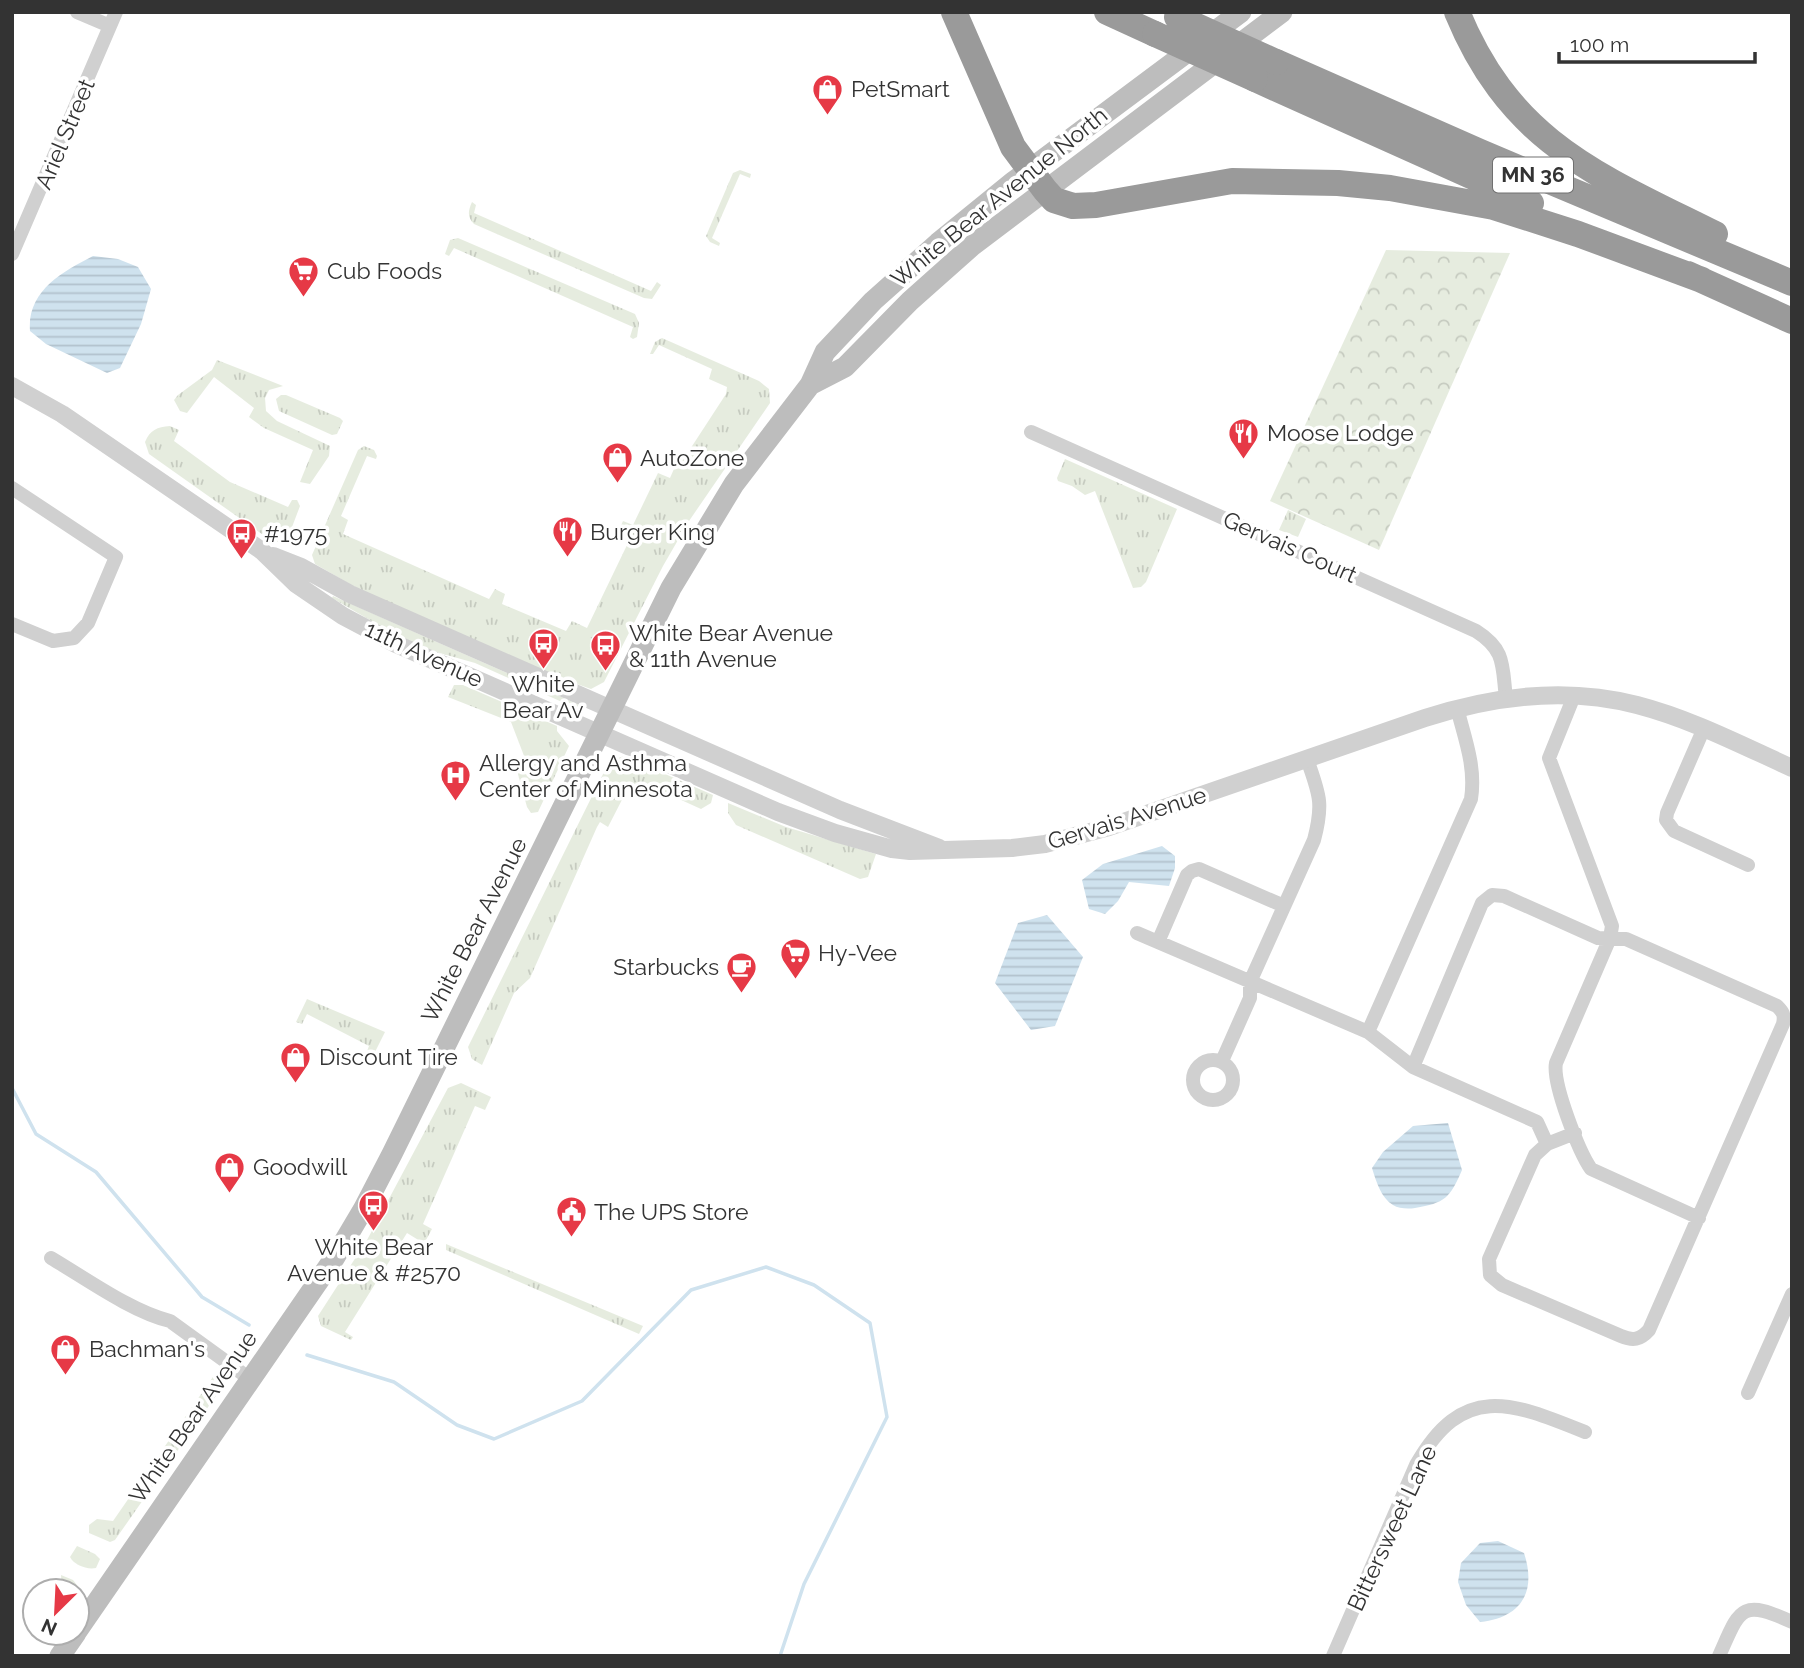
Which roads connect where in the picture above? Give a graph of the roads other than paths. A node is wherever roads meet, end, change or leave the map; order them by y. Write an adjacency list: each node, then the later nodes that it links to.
1 (77, 12): 9 (street)
2 (116, 12): 9 (street, Ariel Street)
3 (954, 12): 10 (highway)
4 (1107, 12): 8 (highway, MN 36)
5 (1241, 12): 10 (main road, White Bear Avenue North)
6 (1282, 12): 10 (main road, White Bear Avenue North)
7 (1457, 12): 12 (highway)
8 (1166, 21): 13 (highway, MN 36, bridge); 14 (highway, MN 36, bridge)
9 (110, 26): 11 (street, Ariel Street)
10 (1037, 181): 13 (highway); 16 (main road, White Bear Avenue North)
11 (12, 254)
12 (1792, 273)
13 (1702, 280): 15 (highway, MN 36)
14 (1792, 283)
15 (1792, 321)
16 (810, 385): 25 (main road, White Bear Avenue)
17 (12, 386): 20 (street, 11th Avenue)
18 (1031, 432): 23 (street, Gervais Court)
19 (12, 488): 21 (street)
20 (262, 551): 25 (street, 11th Avenue); 27 (street, 11th Avenue)
21 (12, 625)
22 (1574, 696): 23 (street, Gervais Avenue); 26 (street, Gervais Avenue); 34 (street)
23 (1507, 698): 24 (street, Gervais Avenue)
24 (1457, 708): 28 (street, Gervais Avenue); 37 (street)
25 (611, 709): 27 (main road, White Bear Avenue); 30 (street, Gervais Avenue)
26 (1704, 728): 29 (street, Gervais Avenue); 31 (street)
27 (600, 734): 30 (street, Gervais Avenue); 45 (main road, White Bear Avenue)
28 (1307, 759): 30 (street, Gervais Avenue); 32 (street)
29 (1792, 768)
30 (942, 849)
31 (1748, 864)
32 (1284, 906): 35 (street); 36 (street)
33 (1137, 933): 35 (street)
34 (1610, 939): 39 (street); 40 (street); 42 (street)
35 (1158, 942): 36 (street)
36 (1250, 982): 37 (street); 38 (street)
37 (1368, 1032): 39 (street)
38 (1222, 1061)
39 (1413, 1068): 41 (street)
40 (1575, 1133): 41 (street); 42 (street)
41 (1547, 1144): 42 (street)
42 (1699, 1217)
43 (51, 1258): 45 (street)
44 (1792, 1294): 46 (street)
45 (250, 1379): 48 (main road, White Bear Avenue)
46 (1748, 1393)
47 (1585, 1432): 50 (street, Bittersweet Lane)
48 (91, 1610)
49 (1792, 1622): 51 (street)
50 (1333, 1656)
51 (1720, 1656)

